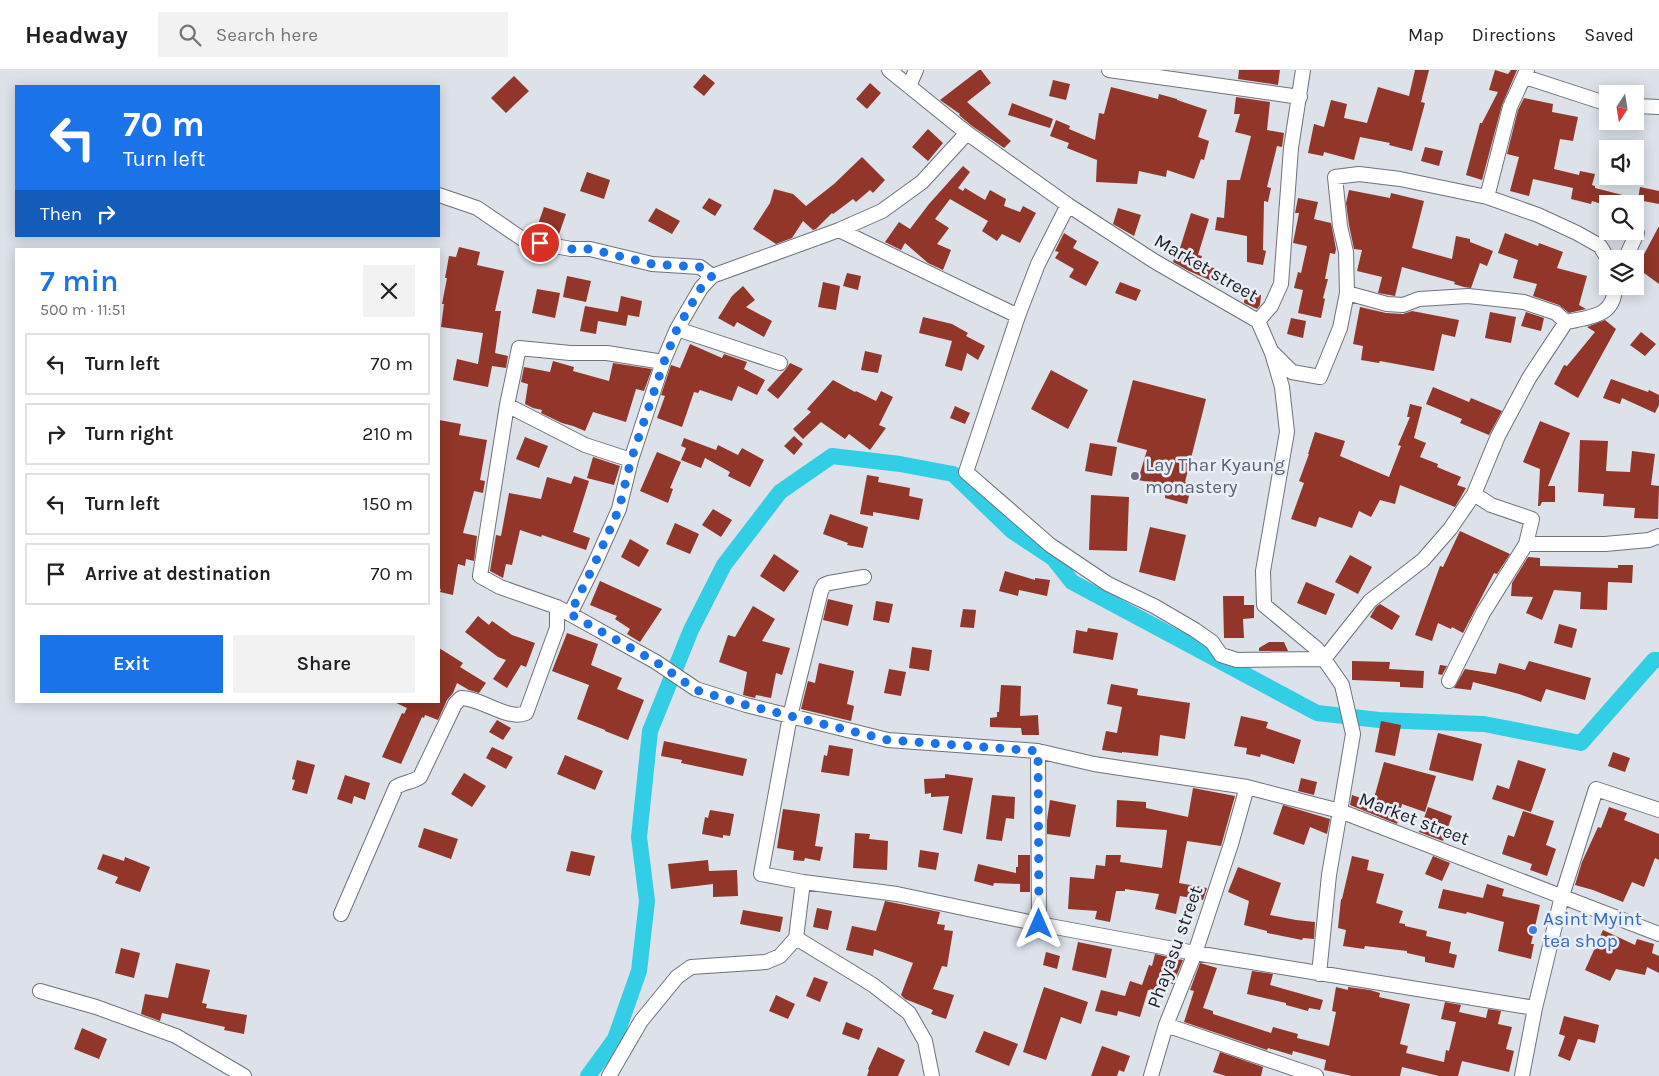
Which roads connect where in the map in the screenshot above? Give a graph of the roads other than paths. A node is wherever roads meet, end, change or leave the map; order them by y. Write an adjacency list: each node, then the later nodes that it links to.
1 (889, 70): 6 (street, Market street)
2 (916, 70): 6 (street)
3 (1109, 70): 7 (street)
4 (1303, 70): 7 (street)
5 (1526, 73): 8 (street); 13 (street)
6 (909, 86): 11 (street, Market street)
7 (1300, 97): 21 (street)
8 (1599, 101)
9 (1644, 106): 10 (street)
10 (1659, 107)
11 (967, 133): 14 (street, Market street); 15 (street)
12 (440, 194): 17 (street)
13 (1487, 198): 16 (street); 18 (street)
14 (1068, 205): 20 (street); 21 (street, Market street)
15 (839, 230): 17 (street); 20 (street)
16 (1602, 250)
17 (712, 276): 23 (street)
18 (1347, 293): 22 (street); 24 (street)
19 (1615, 295): 22 (street)
20 (1018, 316): 35 (street)
21 (1258, 320): 24 (street, Market street)
22 (1566, 322): 29 (street)
23 (677, 329): 25 (street); 26 (street)
24 (1272, 353): 35 (street, Market street)
25 (664, 362): 27 (street); 28 (street)
26 (780, 363)
27 (507, 405): 28 (street); 33 (street)
28 (631, 460): 34 (street)
29 (1474, 494): 31 (street); 35 (street)
30 (1659, 536): 31 (street)
31 (1526, 544): 36 (street)
32 (864, 577): 37 (street)
33 (557, 607): 34 (street); 44 (street)
34 (570, 614): 37 (street)
35 (1324, 659): 41 (street, Market street)
36 (1449, 681)
37 (790, 716): 38 (street); 42 (street)
38 (1038, 751): 39 (street); 45 (street)
39 (1247, 787): 41 (street); 48 (street, Phayasu street)
40 (1659, 810): 43 (street)
41 (1340, 811): 43 (street, Market street); 49 (street)
42 (803, 882): 45 (street); 47 (street)
43 (1562, 896): 46 (street, Market street); 51 (street)
44 (341, 914)
45 (1039, 924): 48 (street)
46 (1659, 934)
47 (796, 938): 54 (street); 55 (street)
48 (1195, 953): 49 (street); 52 (street, Phayasu street)
49 (1320, 974): 51 (street)
50 (40, 991): 53 (street)
51 (1535, 1008): 58 (street)
52 (1166, 1025): 56 (street); 57 (street, Phayasu street)
53 (244, 1076)
54 (609, 1076)
55 (932, 1076)
56 (1151, 1076)
57 (1316, 1076)
58 (1522, 1076)

